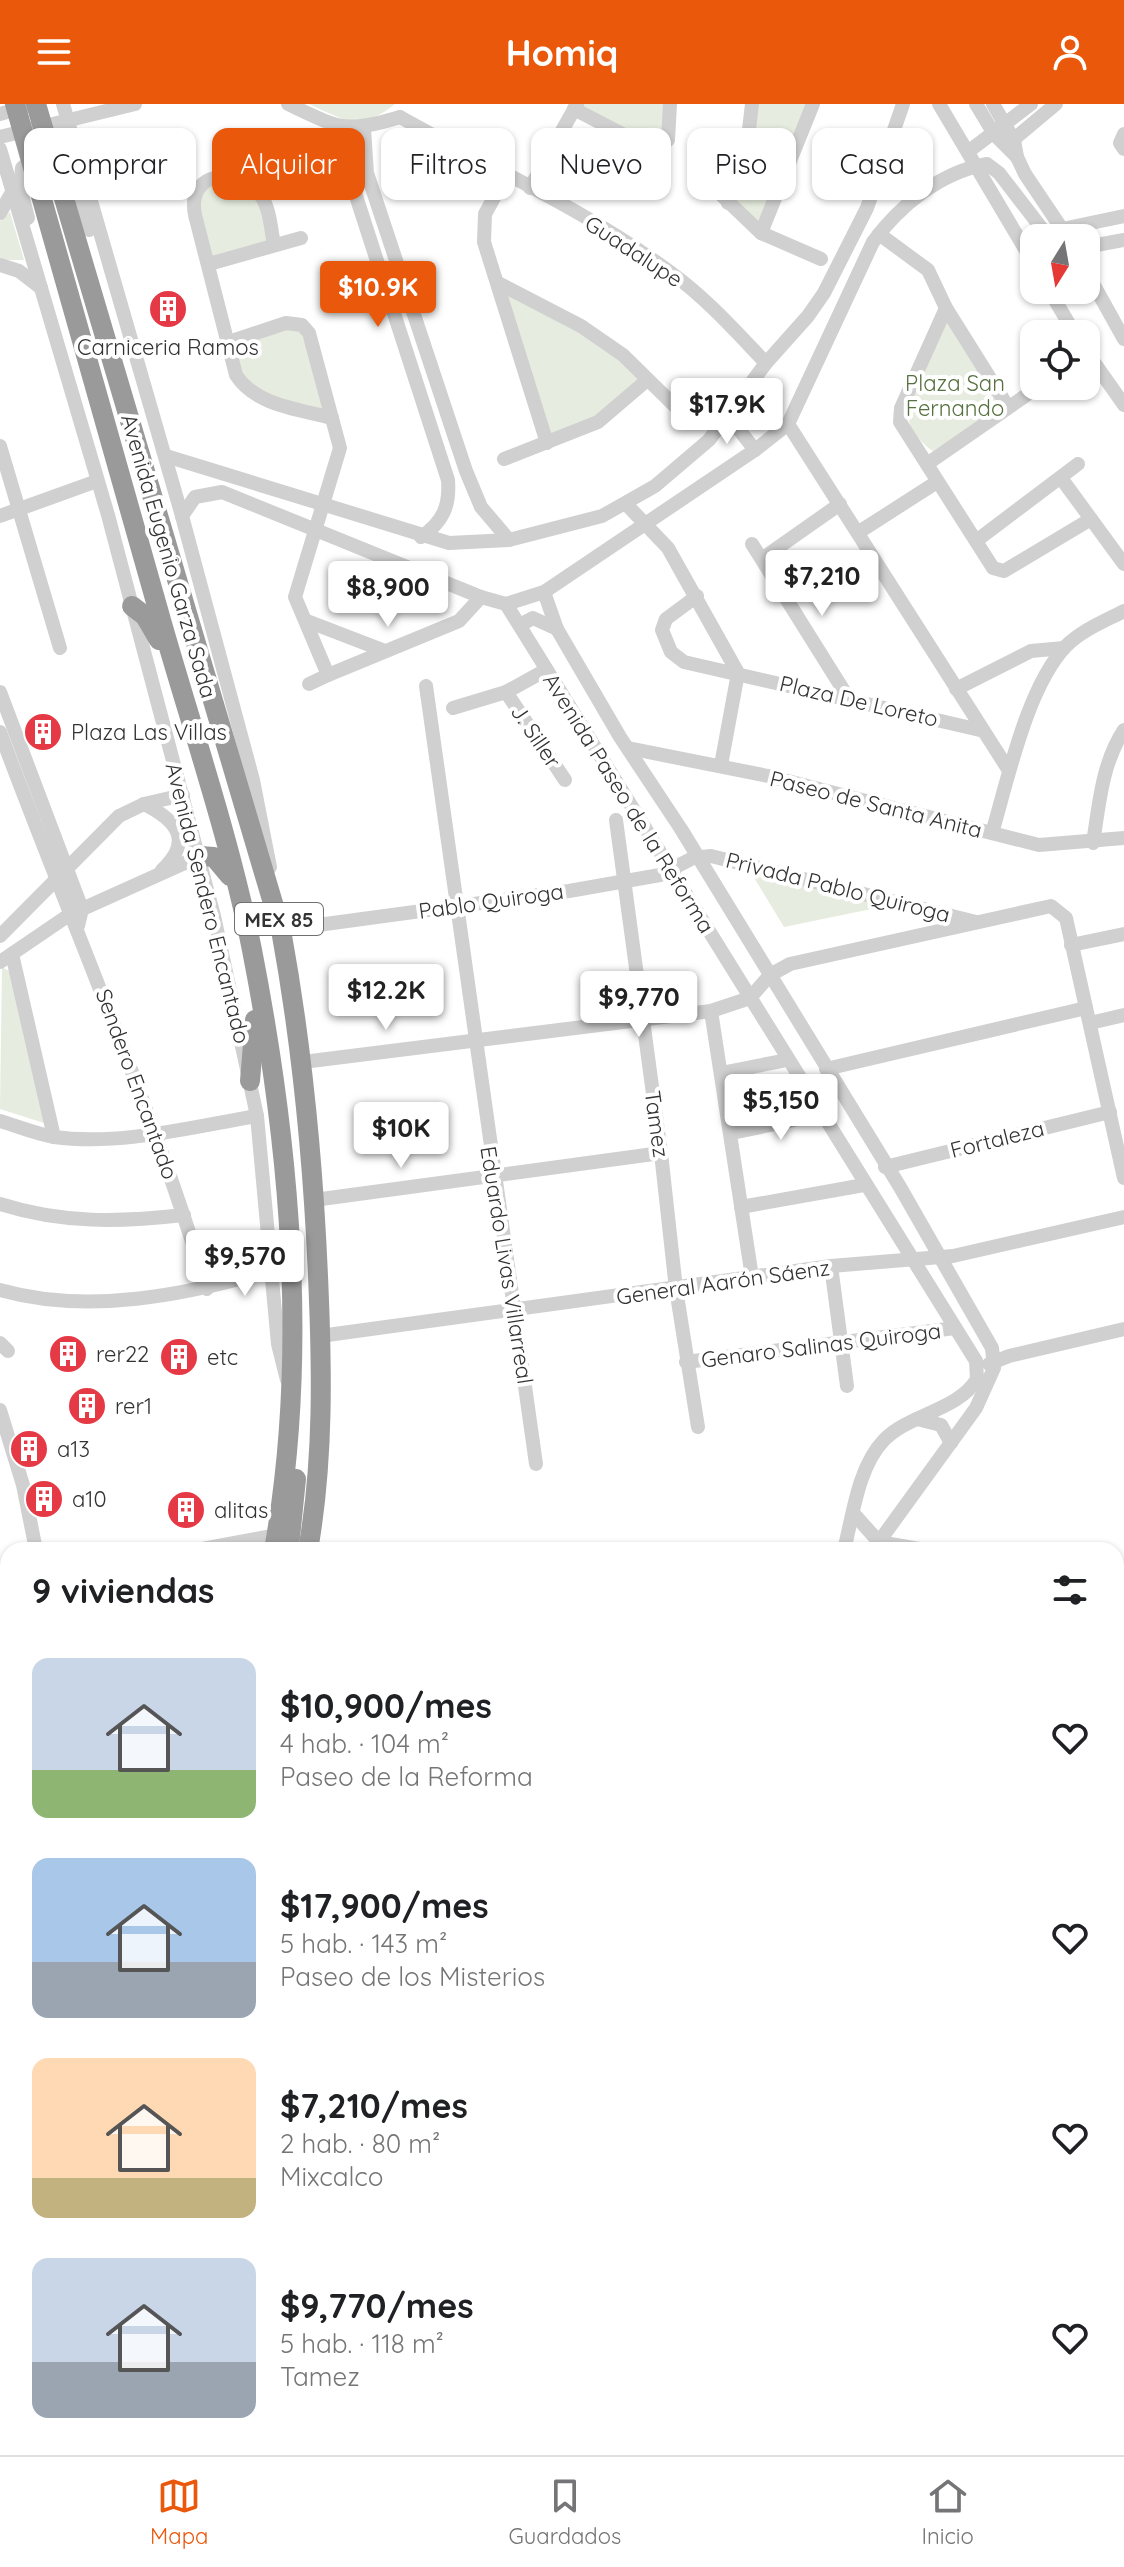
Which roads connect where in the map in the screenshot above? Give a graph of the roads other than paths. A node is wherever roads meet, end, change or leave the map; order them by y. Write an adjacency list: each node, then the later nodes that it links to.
1 (15, 104): 124 (highway, Avenida Eugenio Garza Sada / MEX 85)
2 (36, 104): 17 (street); 155 (highway, Avenida Eugenio Garza Sada / MEX 85)
3 (63, 104): 18 (street, Avenida Eugenio Garza Sada)
4 (135, 104): 18 (street)
5 (288, 104): 19 (street)
6 (670, 104): 15 (street)
7 (752, 104): 47 (street)
8 (813, 104): 53 (street)
9 (903, 104): 68 (street)
10 (939, 104): 32 (street)
11 (976, 104): 25 (street)
12 (993, 104): 25 (street)
13 (1031, 104): 25 (street)
14 (1056, 104): 28 (street)
15 (576, 106): 37 (street)
16 (400, 110): 23 (street); 24 (street, Guadalupe)
17 (0, 114)
18 (68, 122): 20 (street, Avenida Eugenio Garza Sada); 27 (street)
19 (333, 125): 21 (street); 22 (street)
20 (70, 128)
21 (334, 128)
22 (356, 128)
23 (365, 128)
24 (429, 128)
25 (1001, 130): 28 (street); 32 (street)
26 (1124, 134): 31 (street)
27 (0, 137)
28 (1010, 143): 51 (street)
29 (365, 144): 104 (street)
30 (0, 149): 38 (street, Avenida Sendero Encantado)
31 (1124, 149)
32 (969, 151): 33 (street)
33 (977, 166): 50 (street); 54 (street); 56 (street)
34 (24, 170): 39 (street)
35 (212, 180): 61 (street)
36 (515, 180): 37 (street, Guadalupe)
37 (530, 188): 73 (street, Guadalupe)
38 (11, 194): 48 (street); 65 (street, Avenida Sendero Encantado)
39 (24, 197)
40 (25, 200): 65 (street)
41 (81, 200): 64 (street)
42 (91, 200): 64 (street, Avenida Eugenio Garza Sada)
43 (264, 200): 59 (street)
44 (355, 200): 103 (street)
45 (493, 200): 63 (street)
46 (725, 200): 47 (street)
47 (728, 203): 53 (street)
48 (0, 213)
49 (1124, 216): 52 (street)
50 (1038, 224)
51 (1059, 224)
52 (1096, 224)
53 (761, 233): 60 (street)
54 (879, 234): 67 (street); 70 (street)
55 (301, 238): 59 (street)
56 (1020, 240)
57 (1124, 240): 58 (street)
58 (1100, 244)
59 (274, 245): 61 (street)
60 (821, 259)
61 (209, 264): 72 (street)
62 (0, 265): 65 (street)
63 (498, 283): 75 (street); 83 (street)
64 (113, 285): 86 (street, Avenida Eugenio Garza Sada)
65 (42, 289): 91 (street, Avenida Sendero Encantado)
66 (1100, 293): 69 (street)
67 (946, 308): 78 (street); 88 (street)
68 (808, 316): 70 (street); 73 (street)
69 (1118, 321): 71 (street)
70 (833, 332): 82 (street)
71 (1124, 339)
72 (226, 343): 81 (street); 81 (street)
73 (766, 363): 80 (street)
74 (1100, 371): 77 (street)
75 (646, 381): 79 (street); 83 (street)
76 (1020, 399): 78 (street)
77 (1124, 405)
78 (1008, 407): 88 (street)
79 (681, 412)
80 (729, 417): 85 (street); 93 (street)
81 (332, 418): 95 (street)
82 (788, 424): 85 (street); 94 (street)
83 (547, 443): 87 (street)
84 (0, 446): 96 (street)
85 (755, 450): 100 (street)
86 (166, 456): 95 (street); 98 (street, Avenida Eugenio Garza Sada)
87 (504, 459)
88 (927, 464): 92 (street)
89 (1078, 464): 90 (street)
90 (1061, 478): 99 (street); 105 (street)
91 (97, 481): 96 (street); 113 (street, Avenida Sendero Encantado)
92 (937, 482): 102 (street); 105 (street)
93 (626, 504): 100 (street); 104 (street)
94 (840, 504): 102 (street); 107 (street)
95 (324, 507): 101 (street); 103 (street)
96 (20, 509): 97 (street); 118 (street)
97 (0, 516)
98 (182, 516): 101 (street); 155 (street, Avenida Eugenio Garza Sada)
99 (1091, 519): 105 (street); 108 (street)
100 (646, 525): 109 (street); 110 (street)
101 (317, 530): 111 (street); 115 (street)
102 (859, 532): 127 (street)
103 (421, 537): 104 (street)
104 (509, 540)
105 (976, 541)
106 (752, 544): 107 (street)
107 (763, 558): 130 (street)
108 (1124, 564)
109 (544, 592): 112 (street); 117 (street, Avenida Paseo de la Reforma)
110 (697, 596): 122 (street); 122 (street, Plaza De Loreto)
111 (481, 597): 112 (street); 120 (street)
112 (506, 604): 116 (street, Avenida Paseo de la Reforma)
113 (132, 606): 124 (highway); 139 (street, Avenida Sendero Encantado)
114 (1124, 611): 119 (street)
115 (307, 621): 120 (street); 123 (street)
116 (520, 625): 117 (street); 121 (street, Avenida Paseo de la Reforma)
117 (557, 629): 135 (street, Avenida Paseo de la Reforma)
118 (60, 648)
119 (1064, 648): 127 (street); 137 (street)
120 (385, 651): 123 (street)
121 (546, 670): 129 (street); 148 (street, Avenida Paseo de la Reforma)
122 (738, 673): 130 (street, Plaza De Loreto); 136 (street)
123 (328, 675): 125 (street)
124 (178, 679): 152 (highway, Avenida Eugenio Garza Sada / MEX 85)
125 (309, 684)
126 (426, 686): 153 (street, Eduardo Livas Villarreal)
127 (956, 689): 133 (street)
128 (0, 692): 132 (street, Sendero Encantado)
129 (506, 692): 131 (street); 138 (street, J. Siller)
130 (849, 699): 133 (street, Plaza De Loreto)
131 (453, 708)
132 (4, 730): 147 (street, Sendero Encantado); 151 (street, Sendero Encantado)
133 (980, 730): 137 (street)
134 (1124, 730): 144 (street)
135 (628, 748): 136 (street, Paseo de Santa Anita); 146 (street, Avenida Paseo de la Reforma)
136 (721, 765): 142 (street, Paseo de Santa Anita)
137 (1008, 769): 142 (street)
138 (565, 780)
139 (183, 795): 140 (street); 145 (street, Avenida Sendero Encantado)
140 (144, 804): 147 (street); 149 (street)
141 (616, 820): 150 (street, Tamez)
142 (992, 833): 144 (street, Paseo de Santa Anita)
143 (1124, 838): 144 (street, Paseo de Santa Anita)
144 (1093, 843)
145 (200, 856): 149 (street); 152 (highway); 173 (street, Avenida Sendero Encantado)
146 (697, 858): 148 (street, Pablo Quiroga); 156 (street, Privada Pablo Quiroga); 161 (street, Avenida Paseo de la Reforma)
147 (68, 869): 151 (street); 154 (street, Sendero Encantado)
148 (671, 869): 150 (street, Pablo Quiroga); 163 (street, Avenida Paseo de la Reforma)
149 (156, 876): 154 (street)
150 (623, 881): 153 (street, Pablo Quiroga); 167 (street, Tamez)
151 (55, 882): 154 (street, Sendero Encantado); 158 (street)
152 (234, 882): 162 (highway, Avenida Eugenio Garza Sada / MEX 85)
153 (459, 906): 155 (street, Pablo Quiroga); 168 (street, Eduardo Livas Villarreal)
154 (76, 917): 160 (street); 179 (street, Sendero Encantado)
155 (279, 921): 170 (highway, Avenida Eugenio Garza Sada / MEX 85)
156 (980, 923): 159 (street); 161 (street)
157 (1124, 934): 159 (street)
158 (0, 936)
159 (1071, 945): 166 (street)
160 (6, 958): 181 (street)
161 (770, 975): 163 (street); 171 (street, Avenida Paseo de la Reforma)
162 (257, 996): 173 (highway); 209 (highway, Avenida Eugenio Garza Sada / MEX 85)
163 (750, 998): 164 (street); 169 (street, Avenida Paseo de la Reforma)
164 (711, 1011): 167 (street); 172 (street)
165 (1124, 1015): 166 (street)
166 (1088, 1016): 171 (street); 175 (street)
167 (642, 1019): 168 (street); 182 (street, Tamez)
168 (474, 1039): 170 (street); 185 (street, Eduardo Livas Villarreal)
169 (787, 1060): 172 (street); 176 (street, Avenida Paseo de la Reforma)
170 (303, 1062): 187 (highway, Avenida Eugenio Garza Sada / MEX 85)
171 (826, 1069): 183 (street, Avenida Paseo de la Reforma)
172 (721, 1073): 180 (street)
173 (250, 1081): 177 (street, Avenida Sendero Encantado)
174 (1124, 1094): 175 (street, Fortaleza)
175 (1108, 1104): 183 (street, Fortaleza); 184 (street)
176 (822, 1114): 180 (street); 186 (street, Avenida Paseo de la Reforma)
177 (257, 1116): 179 (street); 195 (street, Avenida Sendero Encantado)
178 (0, 1121): 181 (street)
179 (155, 1133): 181 (street); 190 (street, Sendero Encantado)
180 (732, 1133): 189 (street)
181 (54, 1137)
182 (661, 1153): 185 (street); 198 (street, Tamez)
183 (885, 1167): 192 (street, Avenida Paseo de la Reforma)
184 (1123, 1173)
185 (493, 1177): 187 (street); 200 (street, Eduardo Livas Villarreal)
186 (864, 1185): 189 (street); 193 (street, Avenida Paseo de la Reforma)
187 (314, 1200): 203 (highway, Avenida Eugenio Garza Sada / MEX 85)
188 (0, 1204): 190 (street)
189 (741, 1207): 196 (street)
190 (184, 1215): 197 (street, Sendero Encantado)
191 (1124, 1217): 192 (street, General Aarón Sáenz)
192 (942, 1258): 193 (street, General Aarón Sáenz); 205 (street, Avenida Paseo de la Reforma)
193 (911, 1259): 194 (street, General Aarón Sáenz); 201 (street, Avenida Paseo de la Reforma)
194 (831, 1266): 196 (street, General Aarón Sáenz); 204 (street)
195 (272, 1270): 197 (street); 209 (street, Avenida Sendero Encantado)
196 (752, 1277): 198 (street, General Aarón Sáenz)
197 (207, 1289): 199 (street)
198 (676, 1289): 200 (street, General Aarón Sáenz); 206 (street, Tamez)
199 (0, 1290)
200 (515, 1311): 203 (street, General Aarón Sáenz); 214 (street, Eduardo Livas Villarreal)
201 (955, 1328): 204 (street, Genaro Salinas Quiroga); 207 (street, Avenida Paseo de la Reforma)
202 (1124, 1329): 205 (street)
203 (320, 1336): 218 (highway, Avenida Eugenio Garza Sada / MEX 85)
204 (840, 1341): 206 (street, Genaro Salinas Quiroga); 208 (street)
205 (995, 1361): 207 (street); 213 (street)
206 (686, 1362): 212 (street, Tamez)
207 (978, 1370): 211 (street)
208 (847, 1386)
209 (291, 1390): 217 (highway, Avenida Eugenio Garza Sada / MEX 85)
210 (0, 1410): 216 (street)
211 (917, 1419): 213 (street); 215 (street)
212 (698, 1427)
213 (951, 1443): 221 (street)
214 (536, 1464)
215 (853, 1513): 219 (street); 220 (street)
216 (34, 1542)
217 (281, 1542)
218 (309, 1542)
219 (846, 1542)
220 (873, 1542)
221 (879, 1542)

